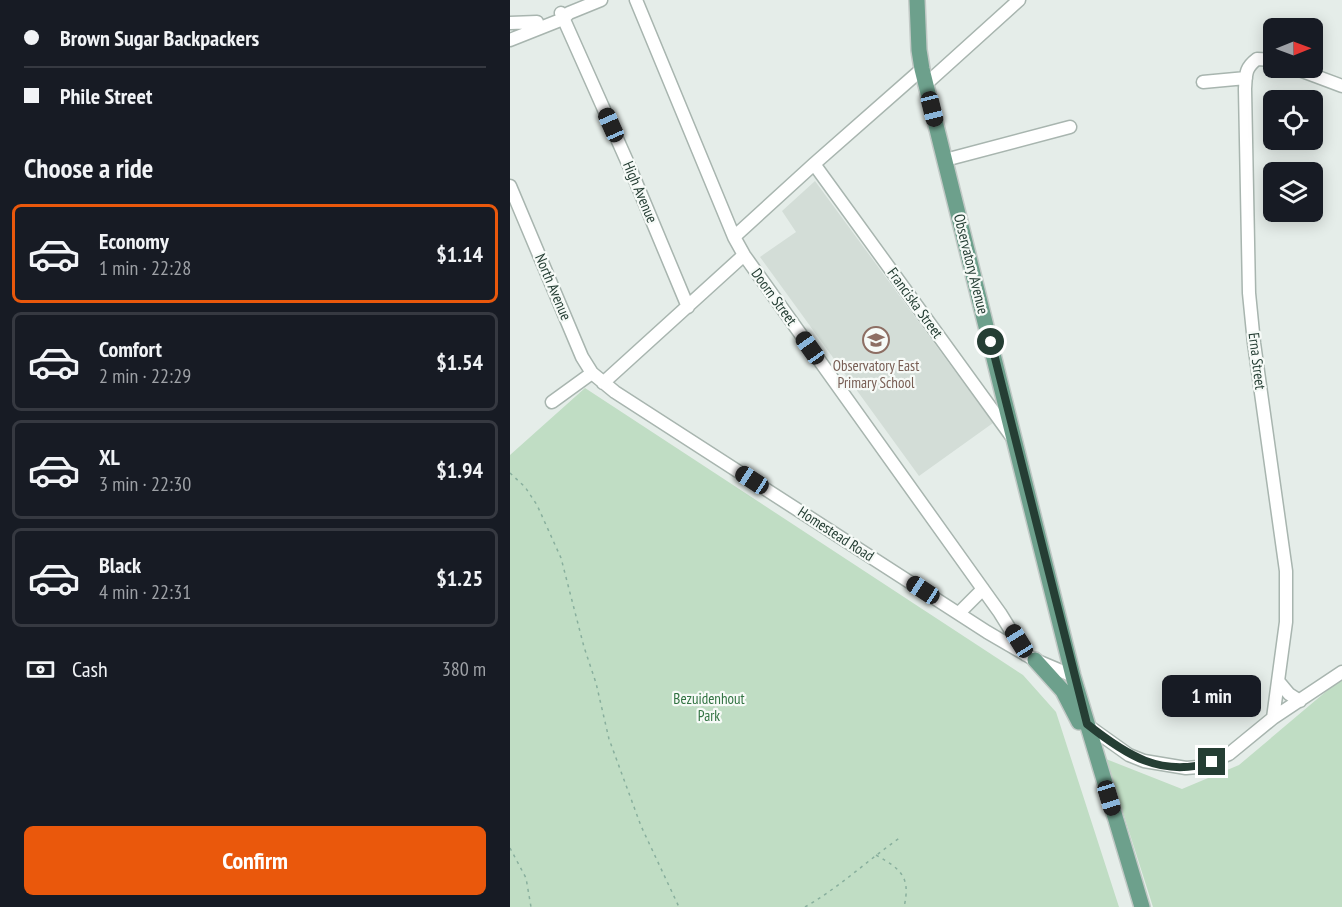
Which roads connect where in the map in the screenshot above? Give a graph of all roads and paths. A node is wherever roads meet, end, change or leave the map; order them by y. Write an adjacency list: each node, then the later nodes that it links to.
1 (601, 0): 5 (street)
2 (636, 0): 20 (street, Doorn Street)
3 (917, 0): 11 (main road, Observatory Avenue)
4 (1019, 0): 11 (street)
5 (564, 15): 6 (street); 9 (street); 22 (street, High Avenue)
6 (537, 22): 7 (street); 8 (street)
7 (510, 23)
8 (510, 34)
9 (510, 40)
10 (1263, 59): 12 (street)
11 (924, 77): 17 (main road, Observatory Avenue); 18 (street)
12 (1246, 78): 14 (street); 33 (street, Erna Street)
13 (1321, 78): 15 (street)
14 (1203, 82)
15 (1342, 86)
16 (1070, 127): 17 (street)
17 (945, 160): 26 (main road, Observatory Avenue)
18 (814, 164): 20 (street); 26 (street, Franciska Street)
19 (510, 186): 23 (street, North Avenue)
20 (734, 237): 21 (street, Doorn Street)
21 (744, 255): 22 (street); 28 (street, Doorn Street)
22 (688, 307): 24 (street)
23 (592, 374): 24 (street, North Avenue); 25 (street)
24 (603, 383): 29 (street, Homestead Road)
25 (552, 402)
26 (1016, 442): 32 (main road, Observatory Avenue)
27 (510, 473): 42 (path)
28 (983, 589): 29 (street); 30 (street, Doorn Street)
29 (959, 613): 30 (street, Homestead Road)
30 (1030, 657): 32 (street, Homestead Road); 37 (main road)
31 (1342, 672): 34 (street)
32 (1073, 676): 36 (main road, Observatory Avenue)
33 (1279, 682): 34 (street); 35 (street, Erna Street)
34 (1299, 701): 35 (street)
35 (1273, 718): 36 (street)
36 (1087, 724): 37 (main road, Observatory Avenue)
37 (1096, 754): 45 (main road, Observatory Avenue)
38 (902, 837): 40 (path)
39 (510, 848): 41 (path)
40 (875, 855): 43 (path); 44 (path)
41 (531, 907)
42 (679, 907)
43 (806, 907)
44 (904, 907)
45 (1142, 907)

